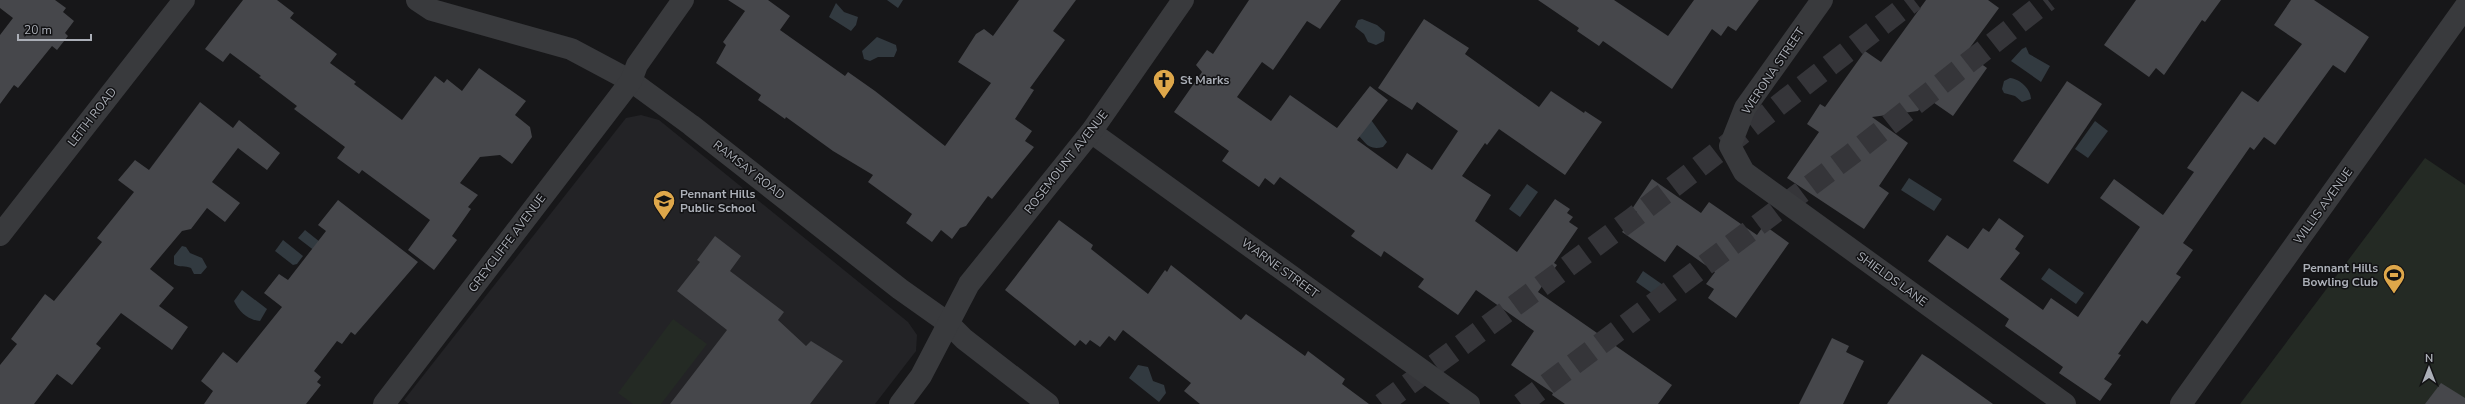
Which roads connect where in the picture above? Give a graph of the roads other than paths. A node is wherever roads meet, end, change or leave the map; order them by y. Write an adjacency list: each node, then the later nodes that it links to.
1 (184, 0): 10 (street, LEITH ROAD)
2 (417, 0): 7 (street, RAMSAY ROAD)
3 (683, 0): 7 (street, GREYCLIFFE AVENUE)
4 (1183, 0): 8 (street, ROSEMOUNT AVENUE)
5 (1822, 0): 9 (street, WERONA STREET)
6 (2465, 7): 17 (street, WILLIS AVENUE)
7 (631, 81): 11 (street, RAMSAY ROAD); 12 (street, GREYCLIFFE AVENUE)
8 (1091, 132): 11 (street, ROSEMOUNT AVENUE); 15 (street, WARNE STREET)
9 (1730, 146): 16 (street, SHIELDS LANE)
10 (0, 235)
11 (948, 323): 13 (street, ROSEMOUNT AVENUE); 14 (street, RAMSAY ROAD)
12 (384, 404)
13 (900, 404)
14 (1048, 404)
15 (1469, 404)
16 (2064, 404)
17 (2181, 404)

